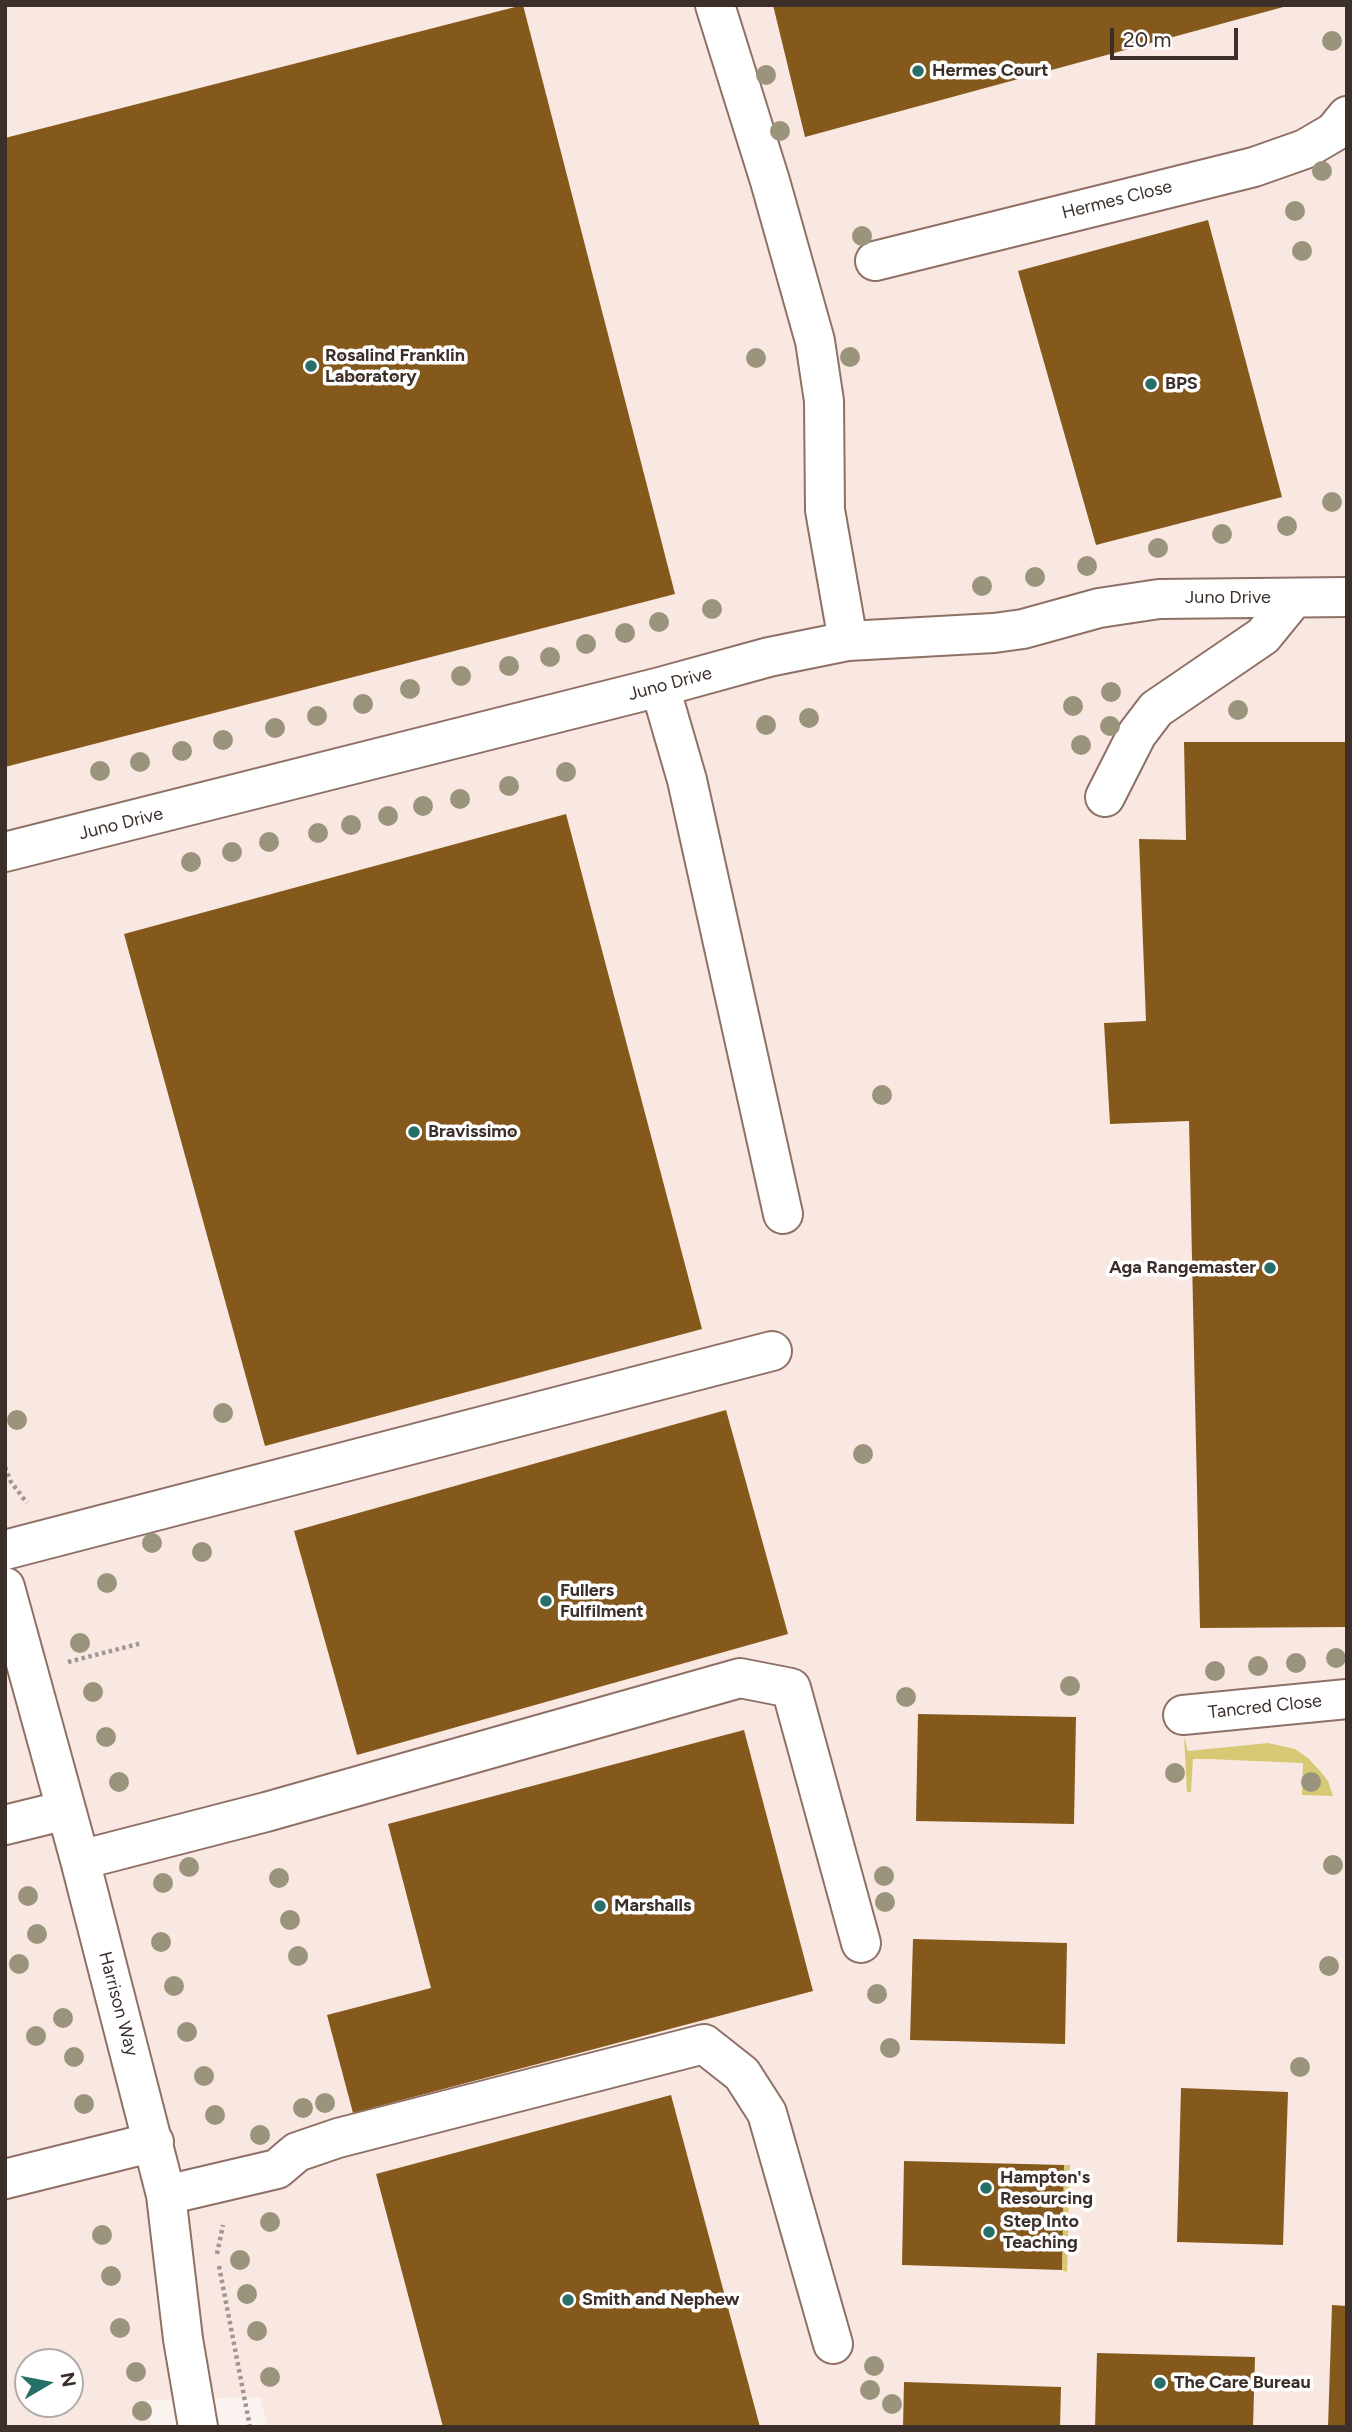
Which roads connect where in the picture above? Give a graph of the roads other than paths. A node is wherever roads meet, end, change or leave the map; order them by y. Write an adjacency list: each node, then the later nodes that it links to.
1 (715, 5): 6 (street)
2 (1347, 116): 3 (street, Hermes Close)
3 (875, 261)
4 (1347, 597): 5 (street, Juno Drive)
5 (1294, 598): 6 (street, Juno Drive); 8 (street)
6 (848, 640): 7 (street, Juno Drive)
7 (660, 687): 9 (street, Juno Drive); 10 (street)
8 (1105, 797)
9 (5, 852)
10 (783, 1214)
11 (772, 1351): 12 (street)
12 (5, 1550)
13 (5, 1587): 16 (street, Harrison Way)
14 (1347, 1699): 15 (street, Tancred Close)
15 (1183, 1715)
16 (66, 1810): 17 (street); 18 (street, Harrison Way)
17 (5, 1825)
18 (80, 1860): 19 (street); 20 (street, Harrison Way)
19 (861, 1943)
20 (154, 2142): 21 (street); 22 (street, Harrison Way)
21 (5, 2179)
22 (166, 2194): 23 (street); 24 (street, Harrison Way)
23 (833, 2344)
24 (198, 2427)

